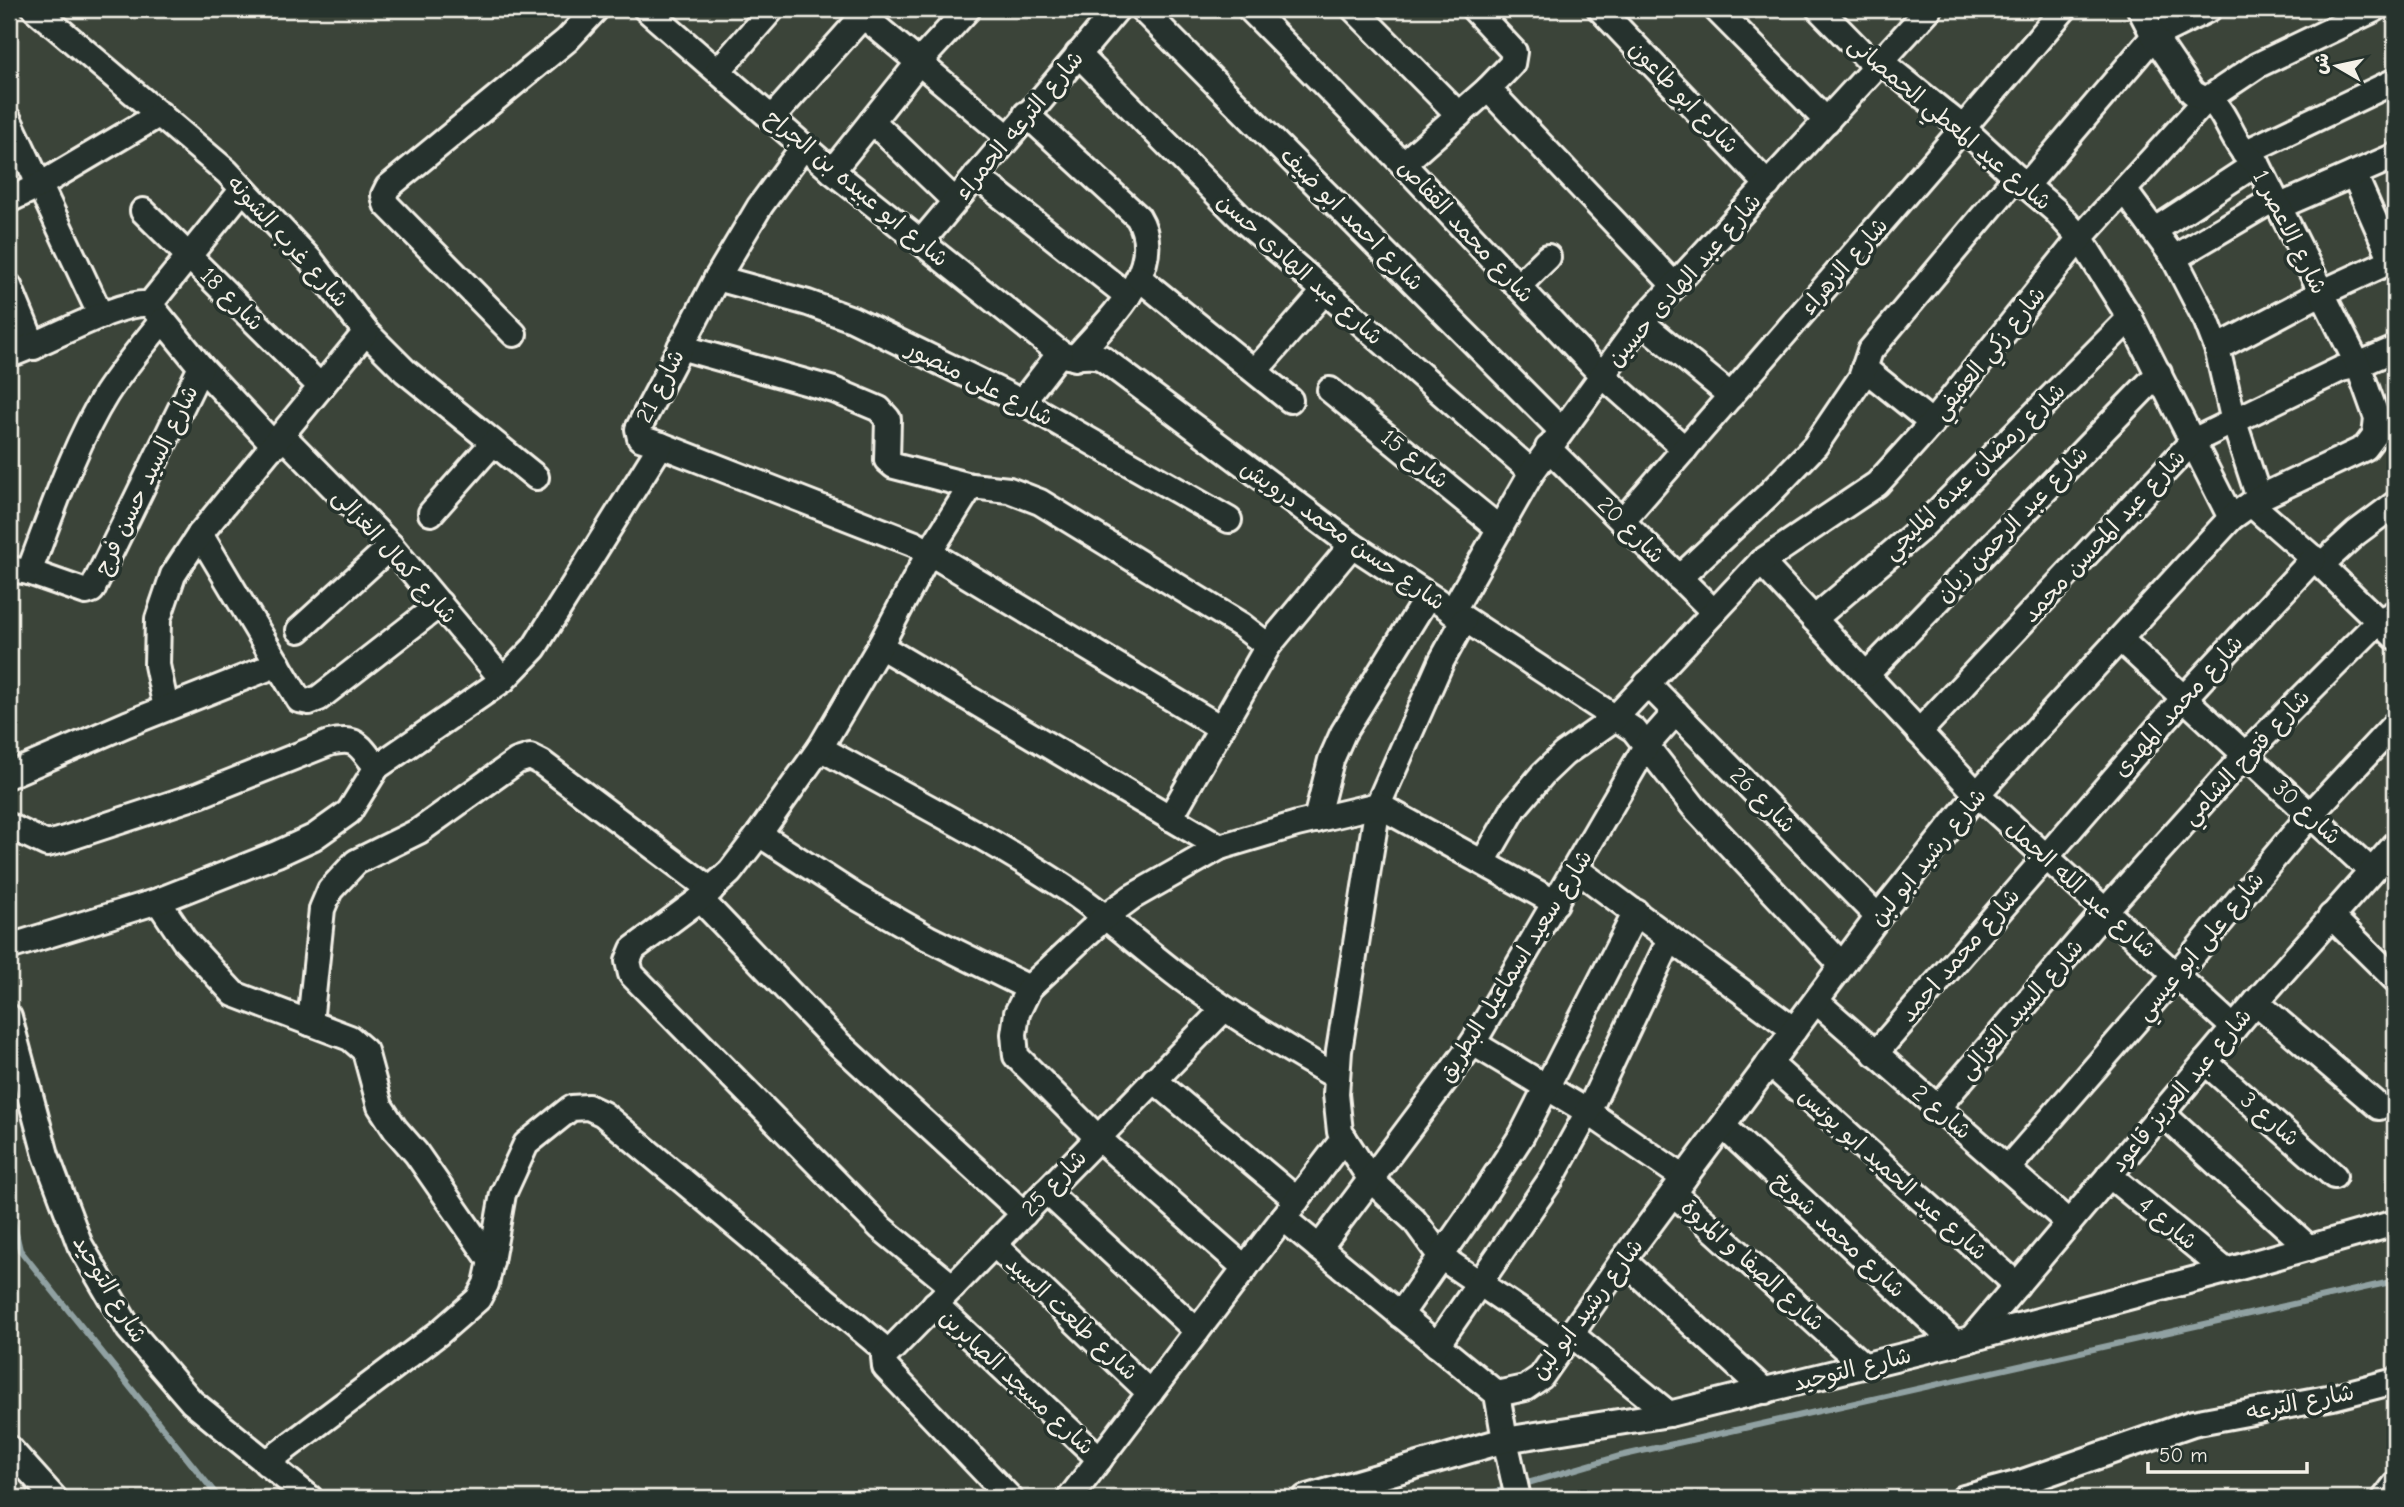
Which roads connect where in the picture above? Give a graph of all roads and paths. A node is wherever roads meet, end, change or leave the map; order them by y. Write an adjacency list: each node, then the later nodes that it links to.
1 (35, 9): 28 (street, شارع غرب الشونه)
2 (596, 9): 72 (street)
3 (646, 9): 24 (street, شارع ابو عبيده بن الجراح)
4 (772, 9): 24 (street)
5 (968, 9): 23 (street)
6 (1117, 9): 21 (street, شارع الترعه الحمراء)
7 (1142, 9): 92 (street, شارع احمد ابو ضيف)
8 (1250, 9): 40 (street, شارع محمد القفاص)
9 (1354, 9): 30 (street)
10 (1474, 9): 26 (street)
11 (1600, 9): 45 (street, شارع ابو طاعون)
12 (1716, 9): 34 (street)
13 (1818, 9): 22 (street, شارع عبد المعطي الحمصانى)
14 (1929, 9): 22 (street, شارع عبد الهادى حسين)
15 (2064, 9): 35 (street, شارع الزهراء)
16 (2140, 9): 20 (street, شارع الاعصر 1)
17 (2209, 9): 20 (street)
18 (2375, 9): 27 (street, شارع زكي العفيفي)
19 (862, 11): 23 (street); 31 (street)
20 (2154, 36): 27 (street, شارع الاعصر 1); 44 (street)
21 (1078, 54): 29 (street, شارع الترعه الحمراء); 65 (street, شارع عبد الهادى حسن)
22 (1880, 61): 34 (street, شارع عبد الهادى حسين); 35 (street, شارع عبد المعطي الحمصانى)
23 (919, 62): 33 (street); 36 (street)
24 (718, 71): 31 (street, شارع ابو عبيده بن الجراح)
25 (2395, 80): 39 (street)
26 (1488, 89): 30 (street); 61 (street)
27 (2206, 100): 39 (street, شارع الاعصر 1); 48 (street, شارع زكي العفيفي)
28 (160, 114): 46 (street); 47 (street, شارع غرب الشونه)
29 (1027, 114): 36 (street, شارع الترعه الحمراء); 64 (street)
30 (1459, 115): 40 (street)
31 (772, 118): 37 (street, شارع ابو عبيده بن الجراح)
32 (9, 120): 46 (street)
33 (872, 121): 41 (street); 50 (street)
34 (1827, 121): 45 (street, شارع عبد الهادى حسين)
35 (1963, 128): 44 (street, شارع عبد المعطي الحمصانى); 87 (street, شارع الزهراء)
36 (1008, 137): 43 (street, شارع الترعه الحمراء)
37 (804, 146): 41 (street, شارع ابو عبيده بن الجراح); 60 (street, شارع 21)
38 (2395, 156): 42 (street)
39 (2251, 158): 51 (street, شارع الاعصر 1); 53 (street)
40 (1403, 164): 63 (street, شارع محمد القفاص)
41 (832, 171): 55 (street, شارع ابو عبيده بن الجراح)
42 (2354, 174): 51 (street); 59 (street)
43 (976, 176): 50 (street, شارع الترعه الحمراء); 64 (street)
44 (2021, 181): 54 (street, شارع عبد المعطي الحمصانى); 81 (street)
45 (1768, 184): 61 (street, شارع عبد الهادى حسين)
46 (40, 186): 49 (street); 68 (street)
47 (243, 189): 56 (street); 71 (street, شارع غرب الشونه)
48 (2124, 190): 53 (street); 54 (street, شارع زكي العفيفي)
49 (9, 200)
50 (955, 201): 55 (street, شارع الترعه الحمراء)
51 (2276, 203): 58 (street); 66 (street, شارع الاعصر 1)
52 (144, 211): 56 (street, شارع 18)
53 (2155, 230): 58 (street)
54 (2080, 238): 69 (street, شارع عبد المعطي الحمصانى); 91 (street, شارع زكي العفيفي)
55 (921, 242): 78 (street, شارع ابو عبيده بن الجراح)
56 (189, 256): 67 (street); 85 (street, شارع 18)
57 (1548, 257): 63 (street)
58 (2175, 258): 75 (street)
59 (2394, 262): 66 (street)
60 (717, 278): 74 (street, شارع 21); 89 (street, شارع على منصور)
61 (1674, 285): 70 (street, شارع عبد الهادى حسين)
62 (9, 286): 73 (street)
63 (1518, 286): 84 (street, شارع محمد القفاص)
64 (1134, 287): 78 (street); 82 (street)
65 (1324, 292): 82 (street); 98 (street, شارع عبد الهادى حسن)
66 (2321, 293): 75 (street); 79 (street, شارع الاعصر 1)
67 (156, 313): 68 (street); 80 (street, شارع كمال الغزالى); 114 (street)
68 (101, 316): 73 (street)
69 (2130, 318): 83 (street, شارع عبد المعطي الحمصانى); 120 (street, شارع رمضان عبده المليجي)
70 (1641, 322): 84 (street, شارع عبد الهادى حسين); 87 (street)
71 (366, 332): 85 (street); 95 (street, شارع غرب الشونه)
72 (514, 334)
73 (34, 347): 77 (street)
74 (680, 347): 96 (street, شارع 21); 100 (street)
75 (2217, 348): 90 (street)
76 (2395, 349): 79 (street, شارع عبد المحسن محمد)
77 (9, 355)
78 (1068, 356): 89 (street); 109 (street, شارع حسن محمد درويش)
79 (2358, 365): 90 (street, شارع عبد المحسن محمد); 101 (street, شارع رشيد ابو لبن)
80 (201, 367): 93 (street, شارع كمال الغزالى); 114 (street, شارع السيد حسن فرج)
81 (1864, 368): 91 (street); 115 (street)
82 (1255, 371): 88 (street)
83 (2159, 373): 94 (street, شارع عبد المعطي الحمصانى); 127 (street, شارع عبد الرحمن زيان)
84 (1601, 374): 92 (street, شارع عبد الهادى حسين); 97 (street, شارع محمد القفاص)
85 (321, 387): 93 (street)
86 (1330, 390): 107 (street, شارع 15)
87 (1731, 396): 97 (street, شارع الزهراء)
88 (1290, 400)
89 (1022, 402): 105 (street, شارع على منصور)
90 (2234, 422): 94 (street, شارع عبد المحسن محمد); 101 (street)
91 (1932, 424): 112 (street, شارع زكي العفيفي)
92 (1555, 439): 98 (street, شارع عبد الهادى حسين); 106 (street, شارع 20)
93 (279, 441): 108 (street); 110 (street, شارع كمال الغزالى)
94 (2193, 441): 104 (street, شارع عبد المعطي الحمصانى); 136 (street, شارع عبد المحسن محمد)
95 (493, 443): 99 (street, شارع غرب الشونه); 103 (street)
96 (661, 445): 111 (street); 128 (street, شارع 21)
97 (1685, 449): 106 (street, شارع الزهراء)
98 (1532, 472): 107 (street, شارع عبد الهادى حسين)
99 (536, 477)
100 (971, 486): 111 (street); 125 (street)
101 (2255, 501): 104 (street, شارع رشيد ابو لبن); 113 (street)
102 (2395, 504): 113 (street, شارع محمد المهدى)
103 (431, 513)
104 (2231, 518): 123 (street, شارع رشيد ابو لبن)
105 (1230, 520)
106 (1622, 521): 115 (street, شارع 20)
107 (1500, 529): 119 (street, شارع عبد الهادى حسين)
108 (200, 534): 126 (street); 131 (street)
109 (1352, 545): 116 (street, شارع حسن محمد درويش); 125 (street)
110 (391, 546): 117 (street, شارع كمال الغزالى); 122 (street)
111 (929, 553): 124 (street); 135 (street)
112 (1761, 562): 118 (street, شارع زكي العفيفي); 120 (street, شارع عبد الله الجمل)
113 (2317, 562): 121 (street); 130 (street, شارع محمد المهدى)
114 (19, 571)
115 (1679, 578): 118 (street, شارع 20)
116 (1427, 597): 119 (street, شارع حسن محمد درويش); 146 (street)
117 (440, 604): 126 (street); 128 (street, شارع كمال الغزالى)
118 (1714, 612): 129 (street, شارع زكي العفيفي)
119 (1458, 616): 133 (street, شارع حسن محمد درويش); 143 (street, شارع عبد الهادى حسين)
120 (1814, 619): 127 (street, شارع عبد الله الجمل)
121 (2390, 624): 139 (street, شارع فتوح الشامي)
122 (299, 630)
123 (2120, 639): 130 (street, شارع 30); 142 (street, شارع رشيد ابو لبن)
124 (880, 646): 138 (street); 145 (street)
125 (1268, 646): 135 (street)
126 (278, 664): 131 (street)
127 (1866, 675): 136 (street, شارع عبد الله الجمل)
128 (503, 680): 140 (street, شارع 21)
129 (1647, 683): 132 (street, شارع 26); 133 (street, شارع زكي العفيفي)
130 (2183, 698): 139 (street, شارع 30); 151 (street, شارع محمد المهدى)
131 (166, 708): 141 (street)
132 (1676, 712): 137 (street, شارع سعيد اسماعيل البطريق); 162 (street, شارع 26)
133 (1615, 718): 137 (street, شارع حسن محمد درويش); 152 (street, شارع زكي العفيفي)
134 (2395, 724): 144 (street, شارع على ابو عيسي)
135 (1221, 728): 145 (street)
136 (1919, 732): 142 (street, شارع عبد الله الجمل)
137 (1646, 746): 153 (street, شارع سعيد اسماعيل البطريق); 165 (street, شارع حسن محمد درويش)
138 (820, 748): 148 (street); 161 (street)
139 (2245, 755): 144 (street, شارع 30); 158 (street, شارع فتوح الشامي)
140 (377, 767): 147 (street); 156 (street)
141 (9, 775)
142 (1977, 794): 151 (street, شارع عبد الله الجمل); 162 (street, شارع رشيد ابو لبن)
143 (1378, 805): 146 (street); 152 (street); 180 (street, شارع عبد الهادى حسين)
144 (2310, 815): 154 (street, شارع 30); 166 (street, شارع على ابو عيسي)
145 (1170, 818): 149 (street)
146 (1316, 820): 149 (street)
147 (9, 826)
148 (760, 834): 155 (street); 168 (street)
149 (1220, 847): 161 (street)
150 (2393, 852): 154 (street, شارع عبد العزيز قاعود)
151 (2045, 856): 158 (street, شارع عبد الله الجمل); 177 (street, شارع محمد احمد)
152 (1483, 862): 157 (street)
153 (1576, 869): 157 (street, شارع سعيد اسماعيل البطريق); 159 (street)
154 (2371, 871): 160 (street, شارع عبد العزيز قاعود)
155 (706, 894): 173 (street); 197 (street); 210 (street)
156 (158, 901): 164 (street); 173 (street)
157 (1556, 903): 176 (street, شارع سعيد اسماعيل البطريق)
158 (2105, 911): 166 (street, شارع عبد الله الجمل); 184 (street, شارع السيد الغزالى)
159 (1636, 912): 163 (street); 182 (street)
160 (2331, 916): 167 (street); 170 (street, شارع عبد العزيز قاعود)
161 (1105, 917): 168 (street); 171 (street)
162 (1878, 917): 165 (street, شارع رشيد ابو لبن)
163 (1670, 939): 175 (street); 185 (street)
164 (9, 947)
165 (1842, 965): 169 (street, شارع رشيد ابو لبن)
166 (2176, 975): 174 (street, شارع عبد الله الجمل); 190 (street, شارع على ابو عيسي)
167 (2395, 979)
168 (1028, 988): 188 (street)
169 (1815, 1001): 175 (street, شارع رشيد ابو لبن); 177 (street, شارع 2)
170 (2256, 1002): 174 (street, شارع عبد العزيز قاعود); 183 (street)
171 (1224, 1009): 180 (street); 181 (street, شارع 25)
172 (9, 1017): 227 (street, شارع التوحيد)
173 (310, 1023): 205 (street)
174 (2234, 1028): 178 (street, شارع عبد العزيز قاعود)
175 (1794, 1030): 179 (street, شارع رشيد ابو لبن)
176 (1473, 1043): 182 (street, شارع الصفا و المروة); 193 (street, شارع سعيد اسماعيل البطريق)
177 (1875, 1054): 184 (street, شارع 2)
178 (2206, 1062): 186 (street, شارع عبد العزيز قاعود); 192 (street, شارع 3)
179 (1769, 1063): 187 (street, شارع رشيد ابو لبن); 209 (street, شارع عبد الحميد ابو يونس)
180 (1337, 1077): 189 (street, شارع عبد الهادى حسين)
181 (1154, 1080): 188 (street, شارع 25); 196 (street)
182 (1546, 1088): 185 (street, شارع الصفا و المروة); 203 (street)
183 (2379, 1107)
184 (1937, 1108): 190 (street, شارع 2)
185 (1588, 1112): 194 (street, شارع الصفا و المروة); 208 (street)
186 (2162, 1112): 191 (street, شارع عبد العزيز قاعود); 202 (street)
187 (1723, 1126): 194 (street, شارع رشيد ابو لبن); 215 (street, شارع محمد شويخ)
188 (1098, 1138): 195 (street, شارع 25); 206 (street)
189 (1344, 1138): 193 (street); 196 (street)
190 (2007, 1169): 198 (street, شارع 2)
191 (2109, 1175): 198 (street, شارع عبد العزيز قاعود); 207 (street, شارع 4)
192 (2334, 1176)
193 (1371, 1180): 201 (street, شارع سعيد اسماعيل البطريق); 203 (street)
194 (1679, 1185): 204 (street, شارع رشيد ابو لبن); 218 (street, شارع الصفا و المروة)
195 (1046, 1191): 197 (street, شارع 25); 213 (street)
196 (1290, 1209): 201 (street); 206 (street)
197 (1024, 1214): 200 (street, شارع 25)
198 (2069, 1223): 209 (street, شارع عبد العزيز قاعود)
199 (2395, 1223): 202 (street, شارع التوحيد)
200 (994, 1244): 210 (street, شارع 25); 221 (street, شارع طلعت السيد)
201 (1319, 1248): 212 (street)
202 (2309, 1248): 207 (street, شارع التوحيد)
203 (1441, 1257): 208 (street); 212 (street)
204 (1623, 1260): 214 (street, شارع رشيد ابو لبن); 220 (street)
205 (492, 1261): 217 (street); 227 (street)
206 (1245, 1268): 213 (street)
207 (2226, 1272): 215 (street, شارع التوحيد)
208 (1480, 1285): 214 (street); 216 (street)
209 (2017, 1285): 215 (street, شارع عبد العزيز قاعود)
210 (953, 1287): 211 (street, شارع 25)
211 (935, 1304): 217 (street, شارع 25); 226 (street, شارع مسجد الصابرين)
212 (1400, 1315): 216 (street)
213 (1197, 1331): 221 (street)
214 (1569, 1338): 222 (street, شارع رشيد ابو لبن); 223 (street)
215 (1963, 1341): 218 (street, شارع التوحيد)
216 (1437, 1345): 222 (street)
217 (886, 1354): 231 (street)
218 (1864, 1366): 220 (street, شارع التوحيد)
219 (2395, 1381): 235 (street, شارع الترعه)
220 (1765, 1391): 223 (street, شارع التوحيد)
221 (1150, 1393): 226 (street)
222 (1497, 1394): 224 (street)
223 (1669, 1413): 224 (street, شارع التوحيد)
224 (1505, 1440): 233 (street, شارع التوحيد); 234 (street)
225 (9, 1448): 229 (street)
226 (1100, 1459): 232 (street)
227 (266, 1463): 230 (street, شارع التوحيد)
228 (2395, 1485): 236 (street)
229 (54, 1498)
230 (310, 1498)
231 (1010, 1498)
232 (1070, 1498)
233 (1305, 1498)
234 (1518, 1498)
235 (1964, 1498)
236 (2385, 1498)

